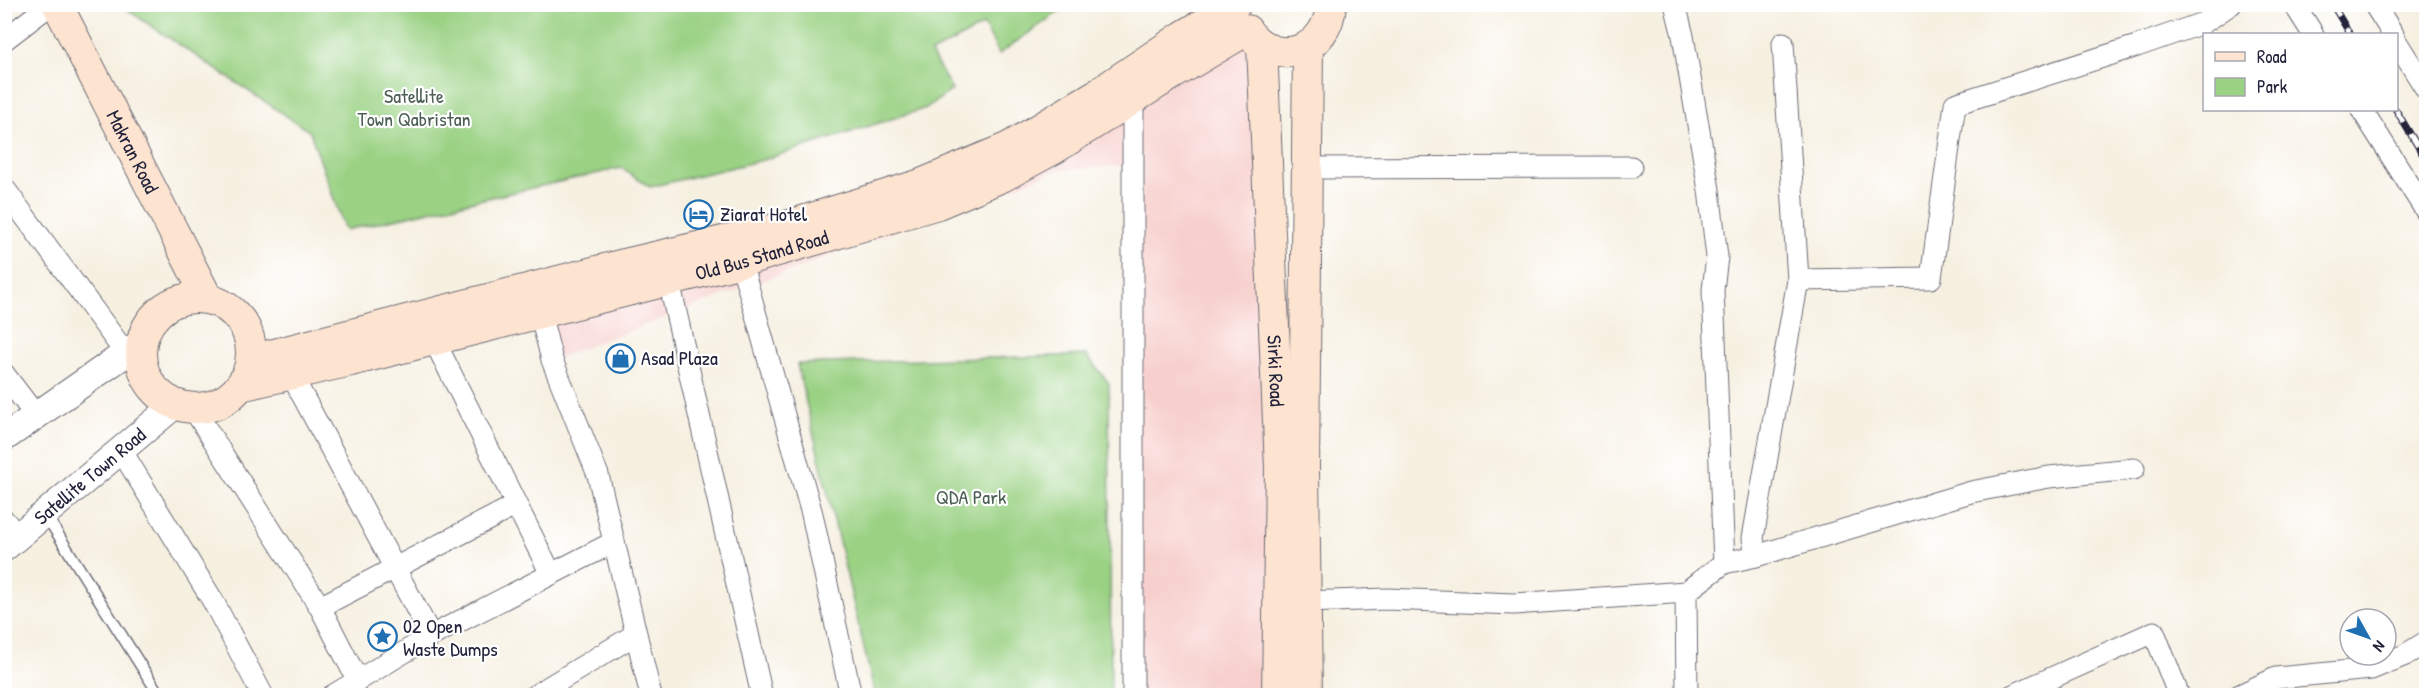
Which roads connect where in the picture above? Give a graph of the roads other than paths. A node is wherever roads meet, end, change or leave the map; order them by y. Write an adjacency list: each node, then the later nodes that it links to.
1 (51, 4): 11 (street)
2 (57, 4): 25 (main road, Makran Road)
3 (1331, 4): 14 (main road)
4 (1674, 4): 42 (street)
5 (2230, 4): 23 (street)
6 (2294, 4): 9 (street)
7 (2374, 4): 10 (street)
8 (1246, 21): 14 (main road); 16 (main road, Old Bus Stand Road); 29 (main road, Old Bus Stand Road); 60 (main road, Sirki Road)
9 (2312, 33)
10 (2391, 33)
11 (4, 40)
12 (1783, 43): 23 (street)
13 (2398, 43): 15 (street)
14 (1308, 46): 19 (main road, Sirki Road)
15 (2427, 89)
16 (1133, 99): 22 (main road, Old Bus Stand Road); 59 (street)
17 (2363, 111): 21 (street)
18 (1631, 167): 19 (street)
19 (1307, 168): 46 (main road, Sirki Road)
20 (4, 188): 28 (street)
21 (2427, 211)
22 (741, 262): 24 (main road, Old Bus Stand Road); 58 (street)
23 (1798, 280): 41 (street)
24 (669, 281): 26 (main road, Old Bus Stand Road); 57 (street)
25 (208, 299): 28 (main road); 29 (main road)
26 (540, 313): 27 (main road, Old Bus Stand Road); 40 (street)
27 (434, 340): 31 (main road, Old Bus Stand Road); 37 (street)
28 (134, 348): 32 (main road); 33 (street)
29 (246, 373): 31 (main road, Old Bus Stand Road); 32 (main road)
30 (4, 374): 33 (street)
31 (291, 374): 43 (street)
32 (184, 406): 35 (street, Satellite Town Road); 47 (street)
33 (36, 416): 34 (street)
34 (4, 438)
35 (121, 450): 38 (street, Satellite Town Road); 53 (street)
36 (2134, 469): 41 (street)
37 (516, 505): 43 (street); 44 (street)
38 (44, 514): 39 (street, Satellite Town Road); 52 (lane)
39 (9, 535)
40 (614, 542): 44 (street); 48 (street)
41 (1756, 556): 42 (street)
42 (1724, 563): 45 (street)
43 (394, 569): 47 (street); 49 (street)
44 (551, 574): 49 (street)
45 (1686, 592): 46 (street); 62 (street)
46 (1306, 602): 61 (main road, Sirki Road)
47 (320, 607): 51 (street)
48 (636, 634): 55 (street); 56 (street)
49 (431, 636): 51 (street)
50 (2427, 642): 65 (street)
51 (358, 681): 54 (street)
52 (160, 696)
53 (263, 696)
54 (332, 696)
55 (534, 696)
56 (651, 696)
57 (762, 696)
58 (851, 696)
59 (1133, 696)
60 (1277, 696)
61 (1307, 696)
62 (1687, 696)
63 (2011, 696): 64 (street)
64 (2179, 696)
65 (2238, 696)

